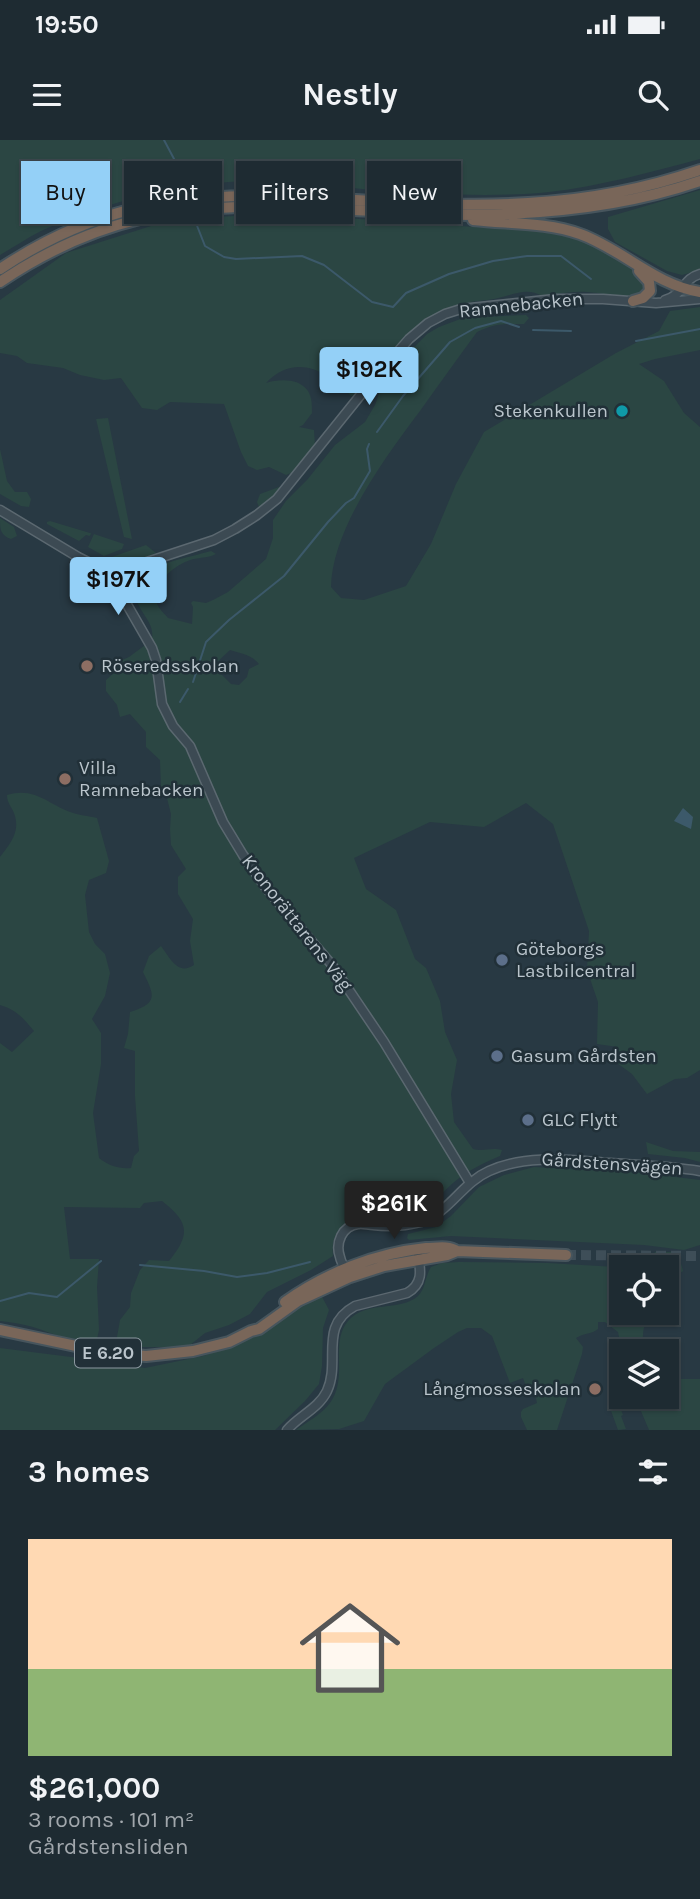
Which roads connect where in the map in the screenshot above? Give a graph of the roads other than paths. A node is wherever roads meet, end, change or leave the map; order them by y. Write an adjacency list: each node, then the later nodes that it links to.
1 (700, 170): 7 (highway)
2 (700, 181): 4 (highway)
3 (367, 212): 9 (highway)
4 (461, 214)
5 (461, 219): 6 (highway)
6 (624, 258): 10 (highway); 13 (highway)
7 (0, 269)
8 (700, 274): 10 (street)
9 (0, 282)
10 (682, 288): 11 (highway); 14 (street)
11 (700, 292)
12 (700, 299): 14 (street, Ramnebacken)
13 (633, 301): 14 (street, Ramnebacken); 16 (street, Ramnebacken)
14 (656, 303)
15 (0, 510): 16 (street)
16 (112, 578): 18 (street, Kronorättarens Väg)
17 (700, 1171): 18 (street, Gårdstensvägen)
18 (470, 1183): 21 (street, Gårdstensvägen)
19 (418, 1254): 20 (highway, E 6.20); 21 (highway, E 6.20); 23 (street)
20 (566, 1255)
21 (348, 1273): 22 (highway, E 6.20)
22 (0, 1330)
23 (287, 1430)

